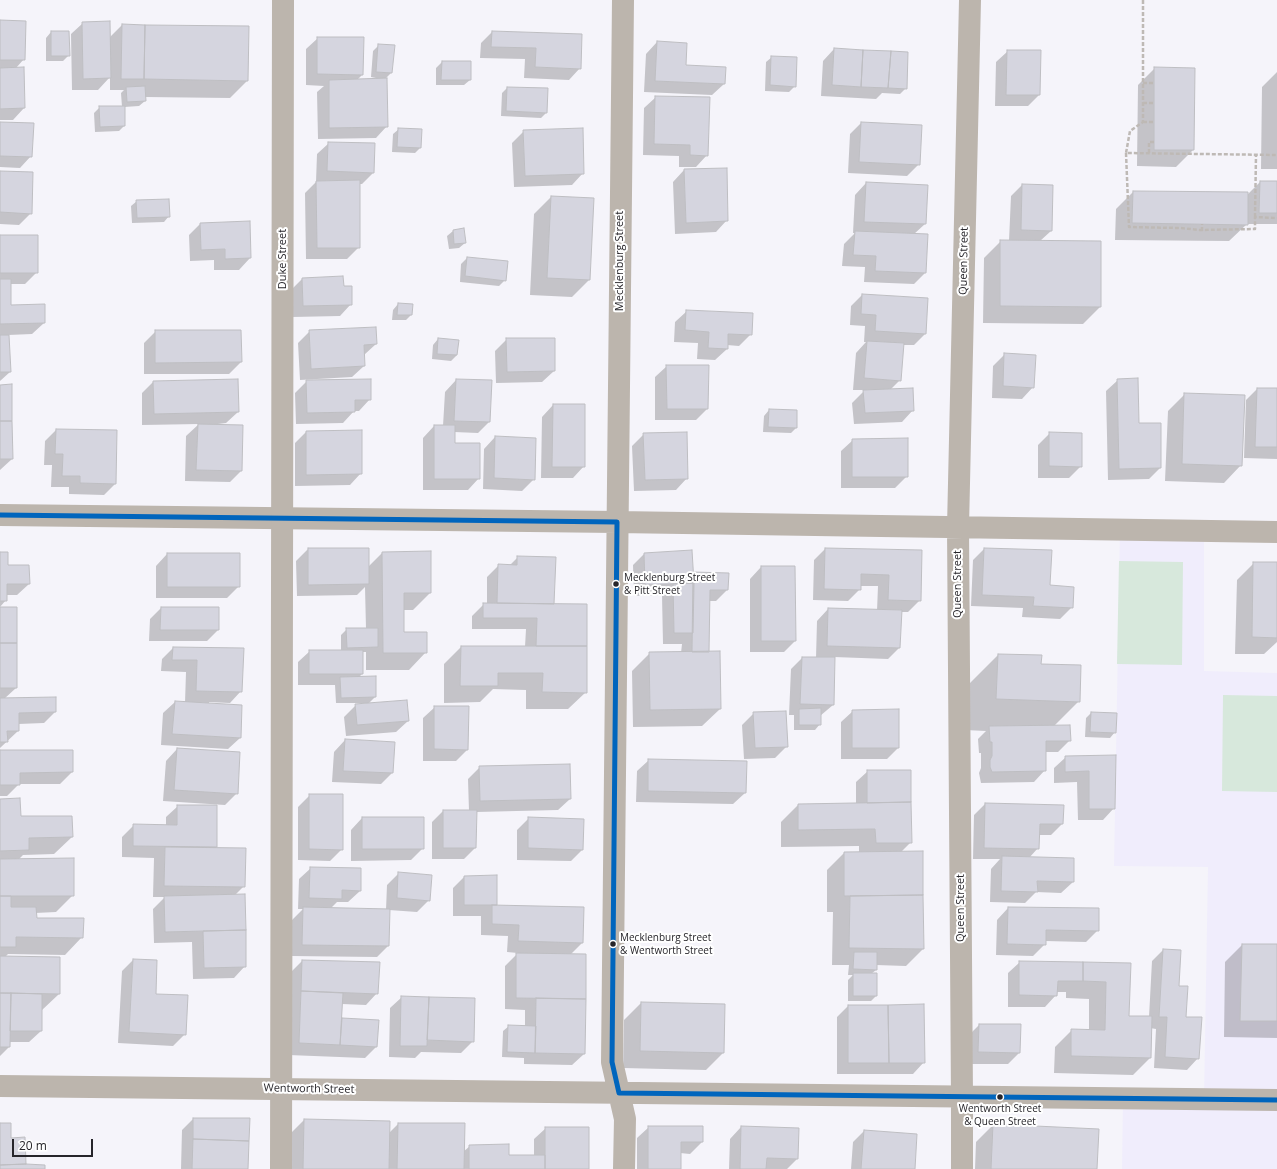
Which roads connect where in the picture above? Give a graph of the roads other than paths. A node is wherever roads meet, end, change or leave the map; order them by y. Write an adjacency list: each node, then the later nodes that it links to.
1 (283, 0): 5 (street, Duke Street)
2 (623, 0): 6 (street, Mecklenburg Street)
3 (970, 0): 7 (street, Queen Street)
4 (0, 515): 5 (street)
5 (282, 518): 6 (street); 10 (street, Duke Street)
6 (617, 522): 7 (street); 11 (street, Mecklenburg Street)
7 (958, 527): 8 (street); 12 (street, Queen Street)
8 (1277, 532)
9 (0, 1086): 10 (street, Wentworth Street)
10 (282, 1089): 11 (street, Wentworth Street); 14 (street, Duke Street)
11 (618, 1092): 12 (street, Wentworth Street); 15 (street)
12 (962, 1097): 13 (street, Wentworth Street); 16 (street, Queen Street)
13 (1277, 1100)
14 (282, 1169)
15 (624, 1169)
16 (962, 1169)

